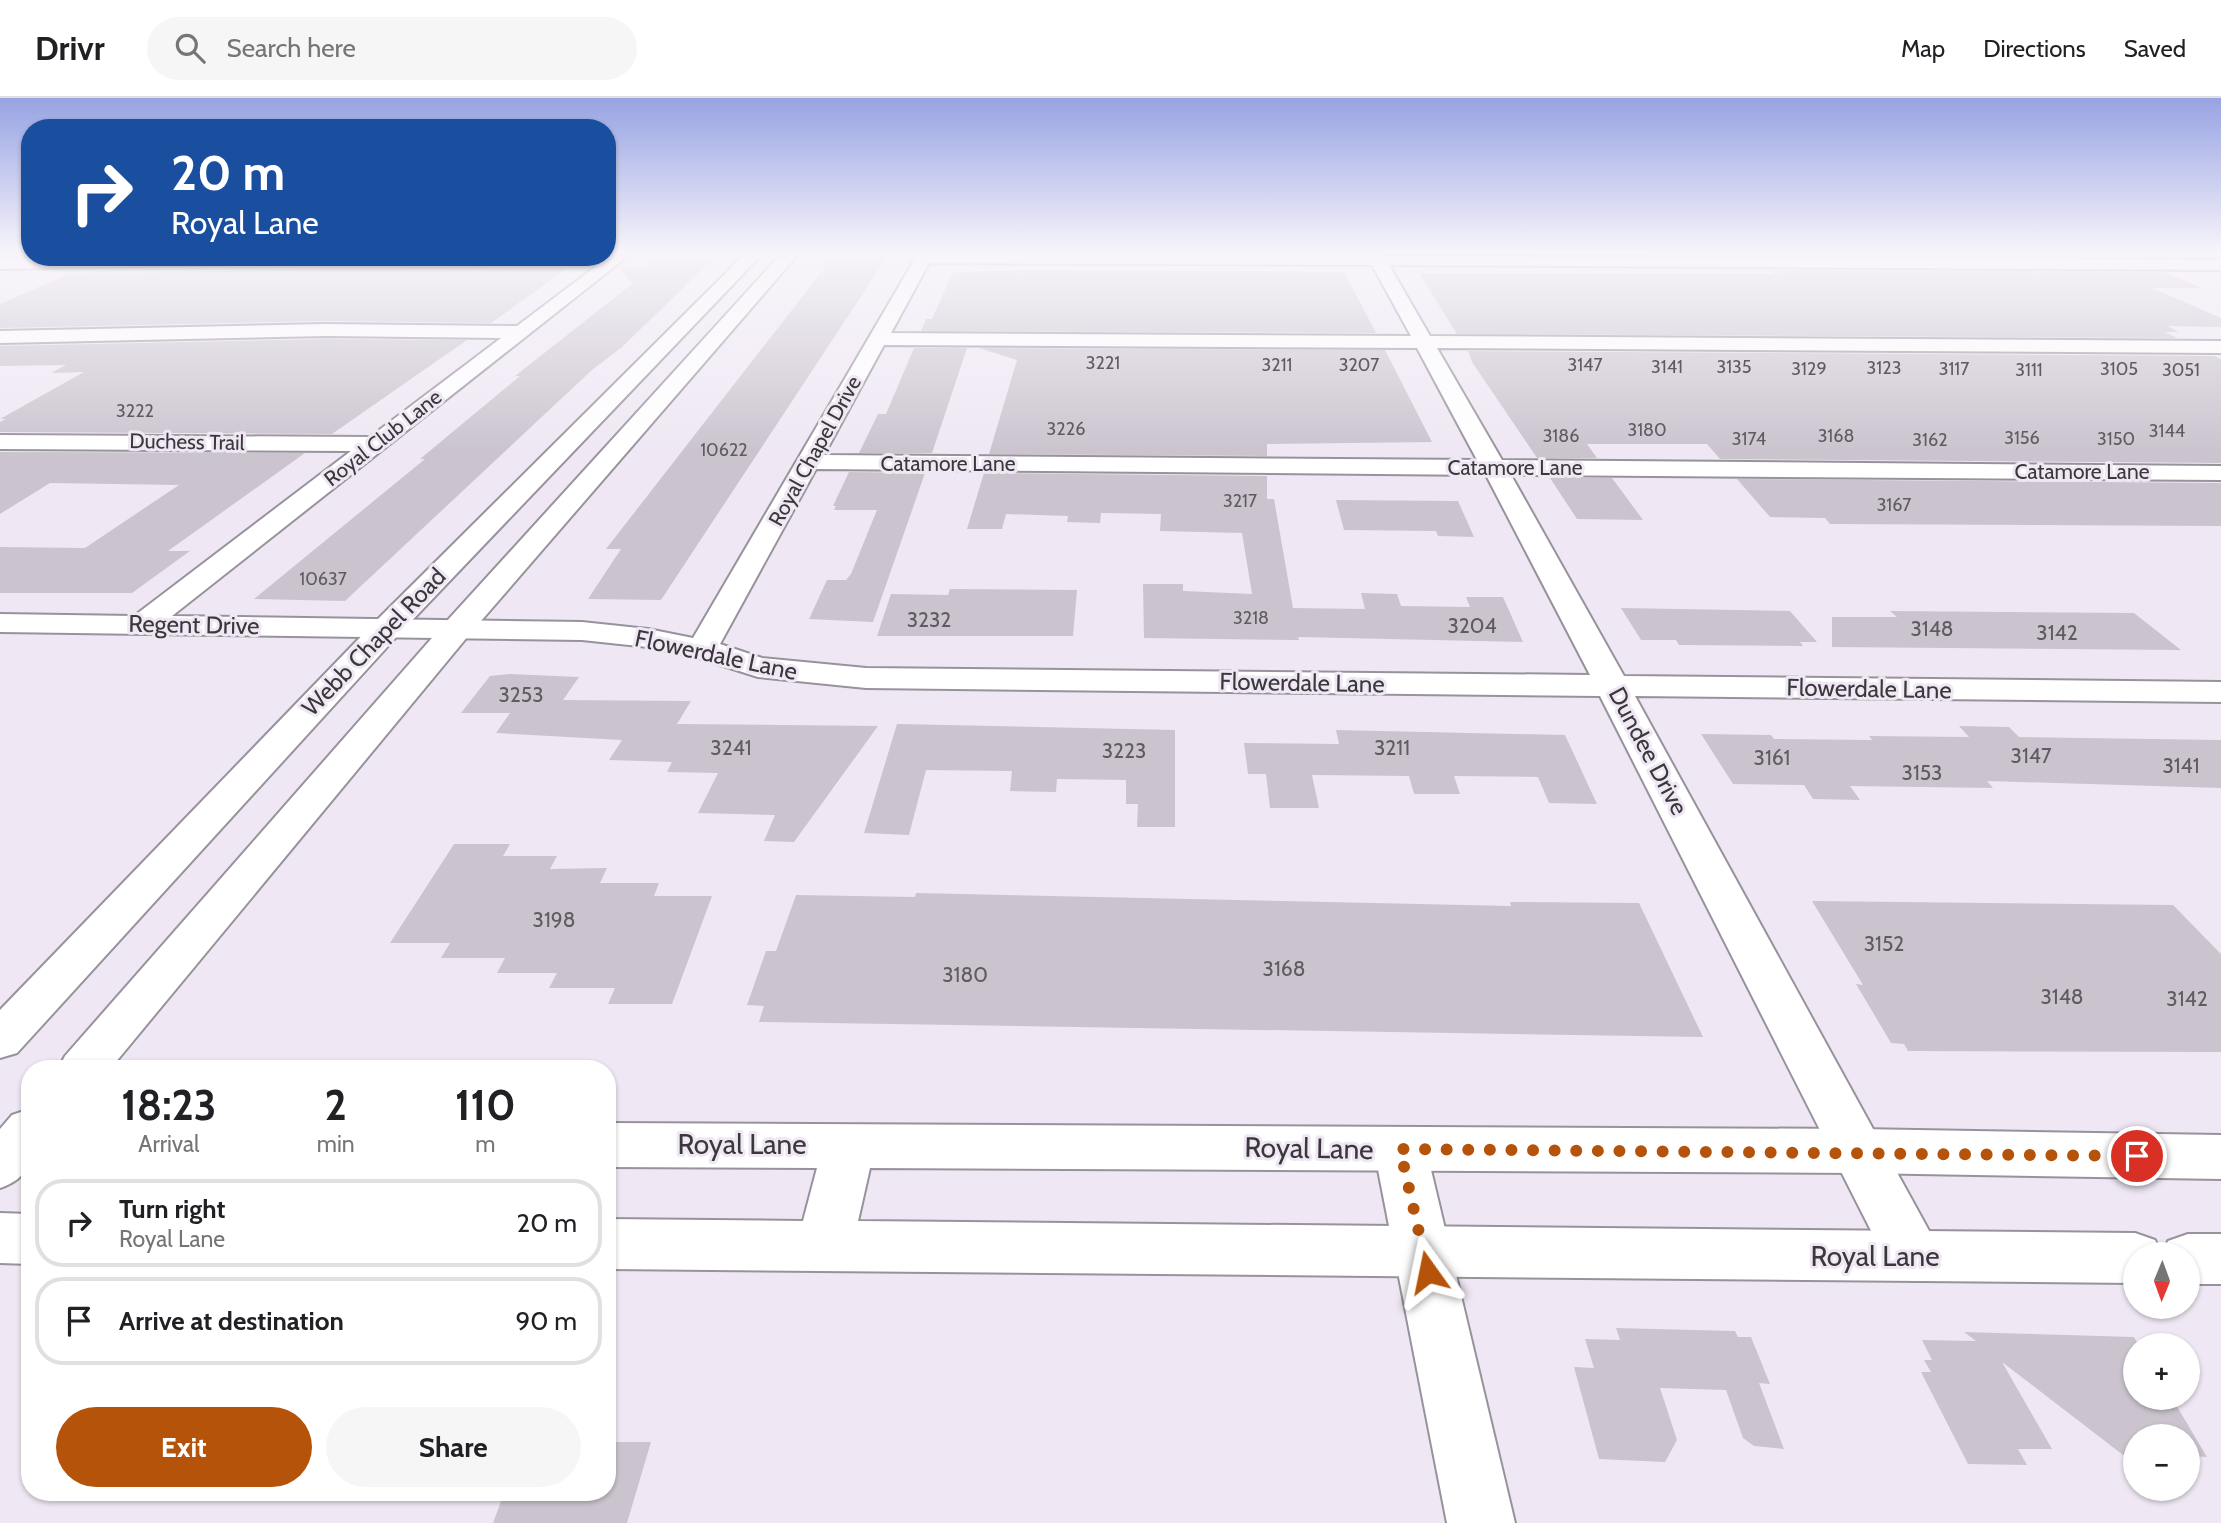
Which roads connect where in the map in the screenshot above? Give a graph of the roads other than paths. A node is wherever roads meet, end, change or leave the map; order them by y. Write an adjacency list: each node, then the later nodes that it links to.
1 (537, 318): 6 (street, Royal Club Lane)
2 (691, 318): 18 (street, Webb Chapel Road)
3 (733, 318): 19 (street, Webb Chapel Road)
4 (889, 318): 8 (street, Royal Chapel Drive)
5 (1412, 318): 9 (street, Dundee Drive)
6 (520, 332): 7 (street); 12 (street, Royal Club Lane)
7 (0, 337)
8 (877, 339): 9 (street); 13 (street, Royal Chapel Drive)
9 (1426, 342): 10 (street); 14 (street, Dundee Drive)
10 (2221, 347)
11 (0, 442): 12 (street, Duchess Trail)
12 (374, 444): 17 (street, Royal Club Lane)
13 (810, 462): 14 (street, Catamore Lane); 20 (street, Royal Chapel Drive)
14 (1495, 468): 15 (street, Catamore Lane); 21 (street, Dundee Drive)
15 (2221, 474)
16 (0, 623): 17 (street, Regent Drive)
17 (142, 624): 18 (street, Regent Drive)
18 (388, 626): 19 (street, Flowerdale Lane); 23 (street, Webb Chapel Road)
19 (457, 629): 20 (street, Flowerdale Lane); 24 (street, Webb Chapel Road)
20 (702, 649): 21 (street, Flowerdale Lane)
21 (1613, 686): 22 (street, Flowerdale Lane); 28 (street, Dundee Drive)
22 (2221, 692)
23 (0, 1040)
24 (90, 1060)
25 (849, 1143): 26 (street, Royal Lane); 27 (street, Royal Lane); 33 (street)
26 (616, 1145)
27 (1400, 1149): 28 (street, Royal Lane); 34 (street)
28 (1858, 1151): 29 (street, Royal Lane); 35 (street, Dundee Drive)
29 (2221, 1157)
30 (0, 1238): 31 (street)
31 (21, 1238)
32 (616, 1244): 33 (street, Royal Lane)
33 (825, 1246): 34 (street, Royal Lane)
34 (1424, 1252): 35 (street, Royal Lane); 39 (street)
35 (1913, 1256): 36 (street, Royal Lane)
36 (2123, 1258)
37 (2200, 1259): 38 (street)
38 (2221, 1259)
39 (1481, 1523)

